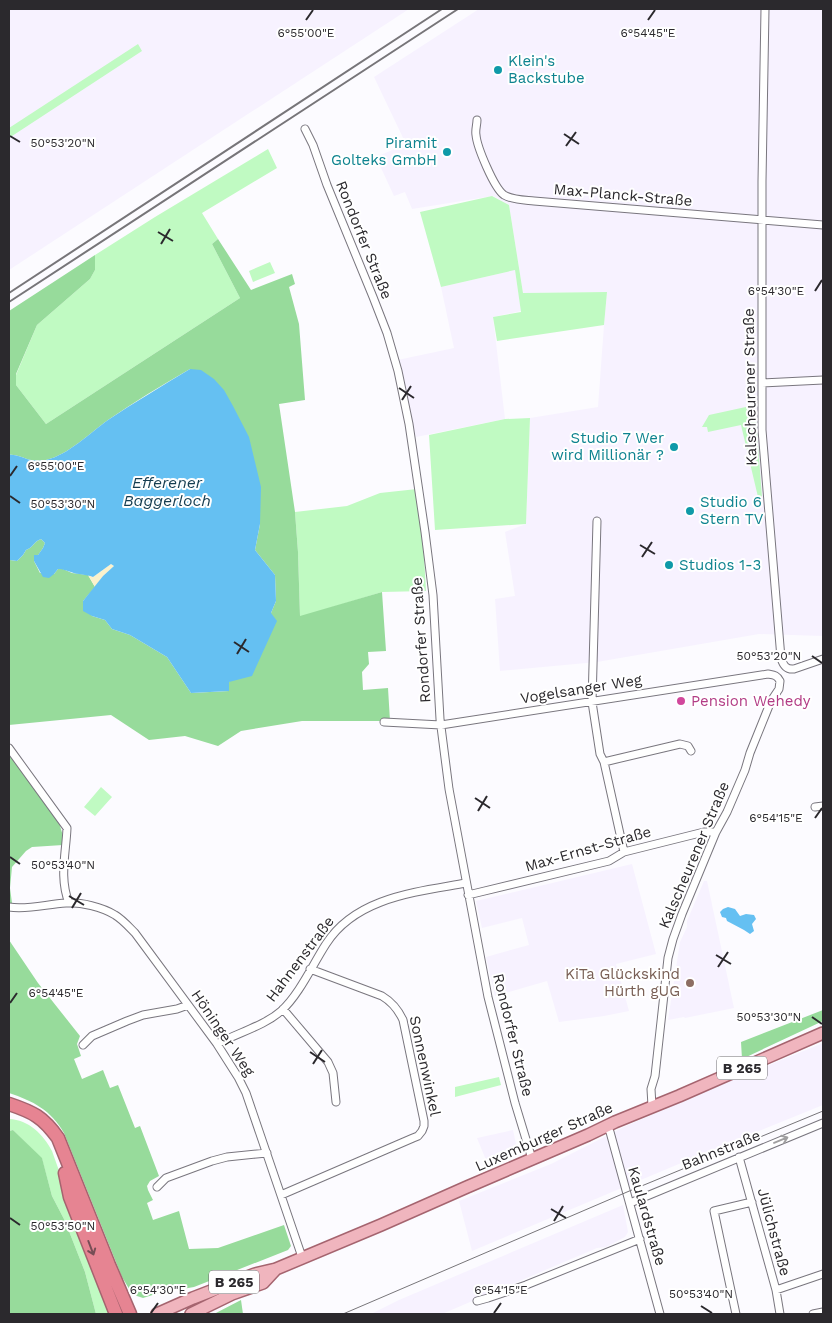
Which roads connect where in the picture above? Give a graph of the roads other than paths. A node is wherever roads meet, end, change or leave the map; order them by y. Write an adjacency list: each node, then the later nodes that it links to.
1 (765, 9): 4 (street, Kalscheurener Straße)
2 (477, 120): 4 (street, Max-Planck-Straße)
3 (304, 129): 13 (street, Rondorfer Straße)
4 (763, 220): 5 (street, Max-Planck-Straße); 7 (street, Kalscheurener Straße)
5 (823, 225)
6 (823, 380): 7 (street)
7 (762, 384): 9 (street, Kalscheurener Straße)
8 (597, 521): 11 (street)
9 (823, 659)
10 (780, 681): 11 (street, Vogelsanger Weg); 19 (street, Kalscheurener Straße)
11 (592, 702): 13 (street, Vogelsanger Weg); 16 (street)
12 (384, 722): 13 (street, Vogelsanger Weg)
13 (441, 726): 21 (street, Rondorfer Straße)
14 (9, 748): 23 (street)
15 (691, 751): 16 (street)
16 (604, 762): 20 (street)
17 (823, 806): 18 (street)
18 (815, 807)
19 (716, 832): 20 (street, Max-Ernst-Straße); 33 (street, Kalscheurener Straße)
20 (624, 852): 22 (street, Max-Ernst-Straße)
21 (466, 883): 22 (street, Rondorfer Straße); 25 (street, Hahnenstraße)
22 (468, 895): 39 (street, Rondorfer Straße)
23 (69, 902): 24 (street, Höninger Weg); 26 (street, Höninger Weg)
24 (9, 907)
25 (310, 969): 27 (street, Hahnenstraße); 41 (street, Sonnenwinkel)
26 (188, 1005): 29 (street, Höninger Weg); 30 (street)
27 (283, 1009): 29 (street, Hahnenstraße); 31 (street)
28 (823, 1033): 33 (main road, Luxemburger Straße / B 265)
29 (217, 1044): 37 (street, Höninger Weg)
30 (83, 1045)
31 (336, 1102)
32 (9, 1104): 52 (highway)
33 (652, 1106): 36 (main road, Luxemburger Straße / B 265)
34 (9, 1114): 51 (highway, one-way to 51)
35 (823, 1124): 38 (street, Bahnstraße, one-way to 35)
36 (606, 1126): 39 (main road, Luxemburger Straße / B 265); 43 (street, Kaulardstraße)
37 (267, 1153): 40 (street); 41 (street, Höninger Weg)
38 (739, 1157): 42 (street, Jülichstraße); 43 (street, Bahnstraße)
39 (532, 1159): 45 (main road, Luxemburger Straße / B 265)
40 (157, 1187)
41 (281, 1195): 45 (street, Höninger Weg)
42 (752, 1202): 48 (street, Jülichstraße); 56 (street)
43 (630, 1203): 44 (street, Kaulardstraße)
44 (640, 1239): 49 (street); 55 (street, Kaulardstraße)
45 (302, 1258): 46 (main road, Luxemburger Straße / B 265)
46 (276, 1269): 53 (main road, Luxemburger Straße / B 265); 54 (main road, Luxemburger Straße / B 265)
47 (823, 1274): 48 (street)
48 (776, 1290): 57 (street, Jülichstraße)
49 (477, 1300)
50 (823, 1312): 58 (street)
51 (116, 1314)
52 (130, 1314)
53 (158, 1314)
54 (191, 1314)
55 (660, 1314)
56 (736, 1314)
57 (780, 1314)
58 (813, 1314)

